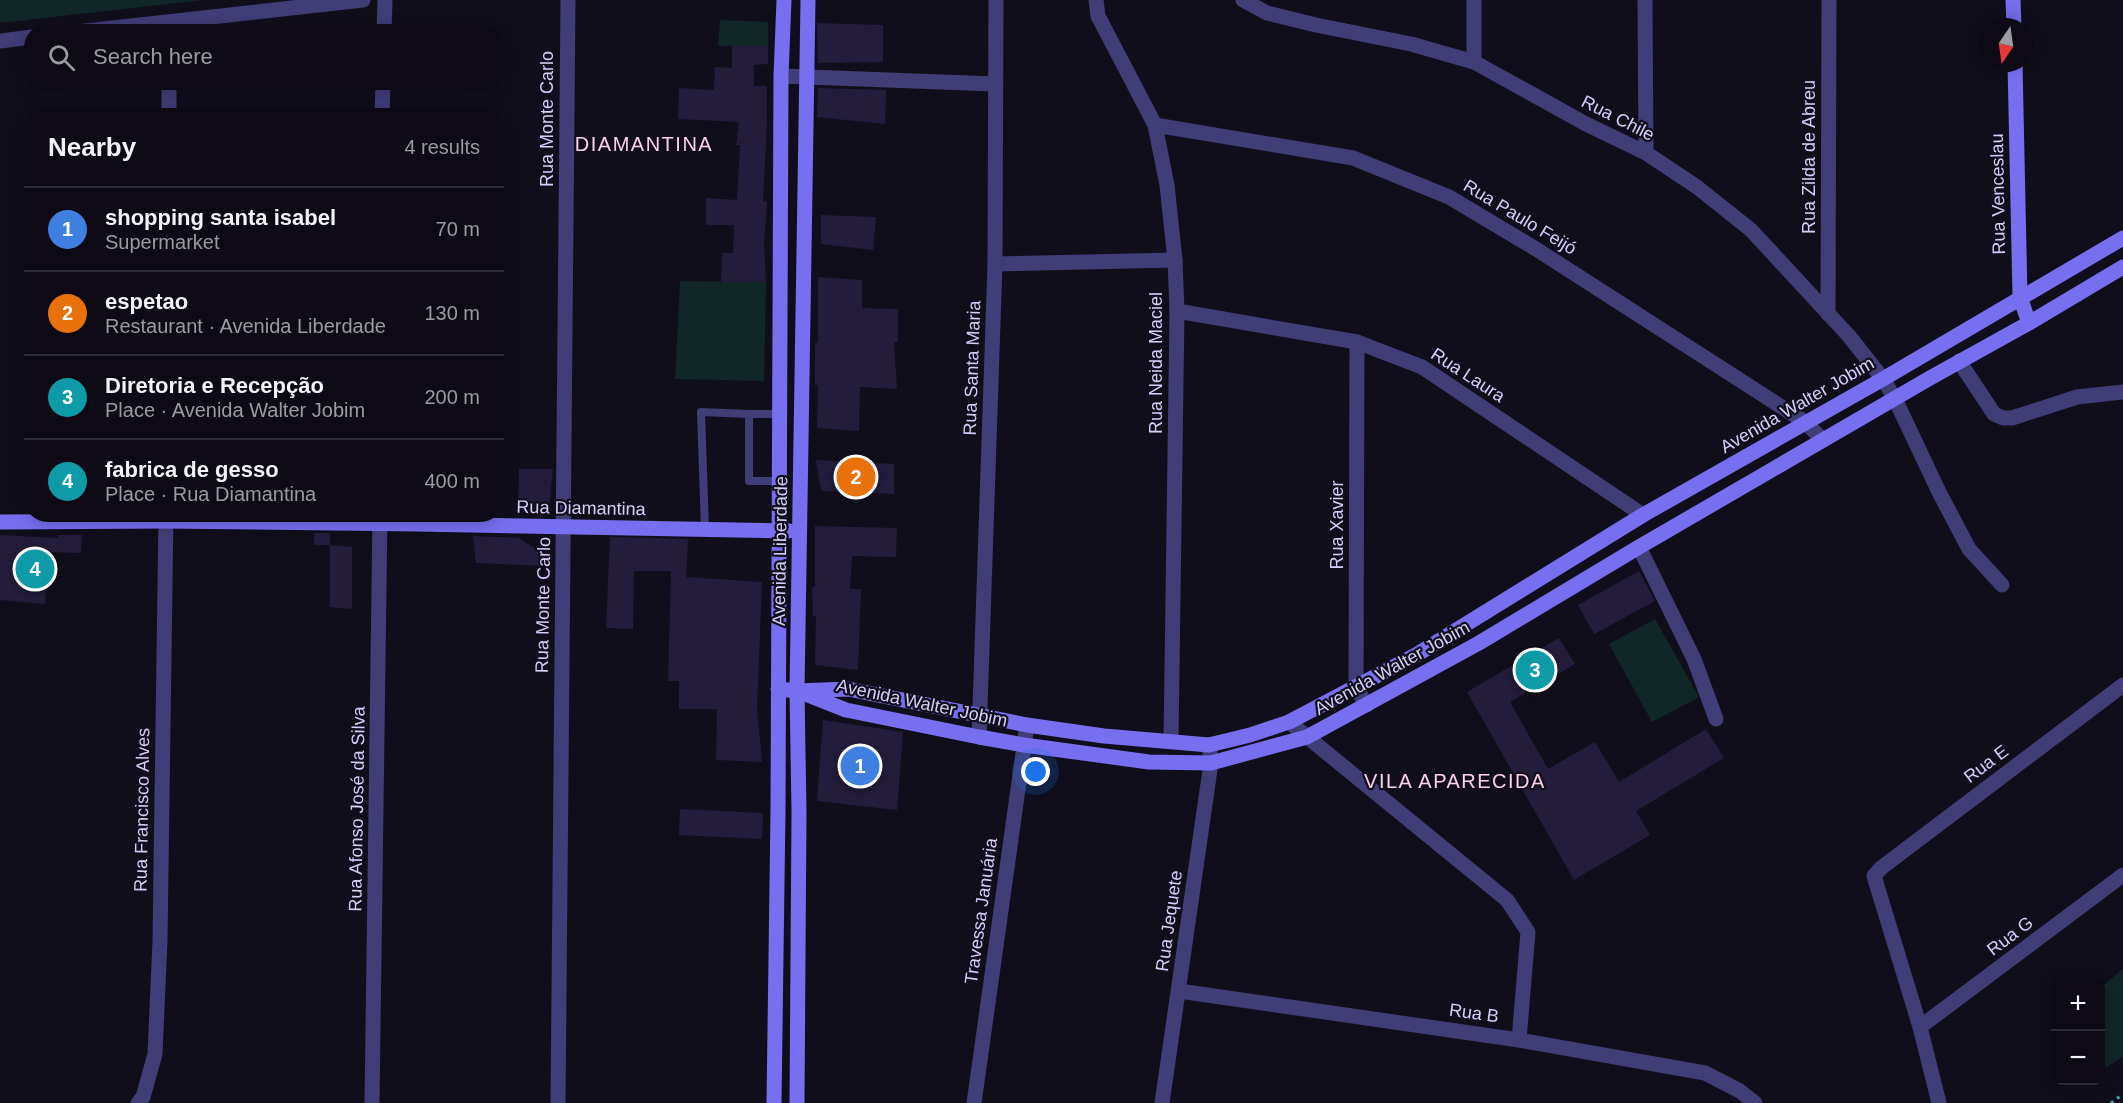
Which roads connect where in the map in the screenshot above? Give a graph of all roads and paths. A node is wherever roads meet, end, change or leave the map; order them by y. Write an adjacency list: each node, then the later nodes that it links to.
1 (363, 0): 14 (street)
2 (384, 0): 15 (street)
3 (568, 0): 53 (street, Rua Monte Carlo)
4 (784, 0): 20 (main road, Avenida Liberdade)
5 (808, 0): 21 (main road, Avenida Liberdade)
6 (996, 0): 22 (street, Rua Santa Maria)
7 (1096, 0): 27 (street, Rua Neida Maciel)
8 (1244, 0): 18 (street, Rua Chile)
9 (1474, 0): 18 (street)
10 (1645, 0): 28 (street)
11 (1829, 0): 35 (street, Rua Zilda de Abreu)
12 (2013, 0): 13 (main road)
13 (2014, 18)
14 (185, 24)
15 (384, 24)
16 (24, 38): 17 (street)
17 (0, 41)
18 (1474, 62): 28 (street, Rua Chile)
19 (2015, 72): 33 (main road, Rua Venceslau)
20 (781, 76): 21 (street); 43 (main road, Avenida Liberdade)
21 (806, 76): 22 (street); 56 (main road, Avenida Liberdade)
22 (995, 84): 31 (street, Rua Santa Maria)
23 (169, 90): 25 (street)
24 (382, 90): 26 (street)
25 (169, 108)
26 (382, 108)
27 (1155, 125): 30 (street, Rua Neida Maciel); 44 (street, Rua Paulo Feijó)
28 (1646, 153): 35 (street, Rua Chile)
29 (2123, 238): 33 (main road, Avenida Walter Jobim)
30 (1176, 260): 31 (street); 34 (street, Rua Neida Maciel)
31 (995, 264): 64 (street, Rua Santa Maria)
32 (2123, 267): 36 (main road, Avenida Walter Jobim)
33 (2020, 297): 36 (main road, Rua Venceslau); 39 (main road, Avenida Walter Jobim)
34 (1177, 311): 37 (street, Rua Laura); 70 (street, Rua Neida Maciel)
35 (1828, 314): 39 (street, Rua Chile)
36 (2029, 323): 38 (main road, Avenida Walter Jobim)
37 (1357, 342): 47 (street, Rua Laura); 60 (street, Rua Xavier)
38 (1959, 361): 40 (street); 41 (main road, Avenida Walter Jobim)
39 (1883, 379): 41 (street, Rua Chile); 44 (main road, Avenida Walter Jobim)
40 (2123, 392)
41 (1895, 399): 45 (main road, Avenida Walter Jobim); 58 (street, Rua Chile)
42 (749, 414): 43 (lane); 46 (lane); 54 (lane)
43 (780, 414): 46 (main road, Avenida Liberdade)
44 (1805, 422): 45 (street, Rua Paulo Feijó); 47 (main road, Avenida Walter Jobim)
45 (1822, 440): 57 (main road, Avenida Walter Jobim)
46 (779, 481): 55 (main road, Avenida Liberdade)
47 (1643, 515): 60 (main road, Avenida Walter Jobim)
48 (24, 521): 49 (main road, Rua Diamantina)
49 (0, 522)
50 (165, 522): 83 (street, Rua Francisco Alves)
51 (380, 522): 82 (street, Rua Afonso José da Silva)
52 (432, 522): 53 (main road, Rua Diamantina)
53 (563, 527): 54 (main road, Rua Diamantina); 84 (street, Rua Monte Carlo)
54 (705, 530): 55 (main road, Rua Diamantina)
55 (779, 531): 56 (main road, Rua Diamantina); 61 (main road, Avenida Liberdade)
56 (801, 532): 62 (main road, Avenida Liberdade)
57 (1639, 547): 63 (main road, Avenida Walter Jobim); 65 (street)
58 (2002, 585)
59 (2123, 685): 78 (street, Rua E)
60 (1356, 688): 63 (street); 66 (main road, Avenida Walter Jobim)
61 (778, 689): 62 (main road); 74 (main road, Avenida Liberdade)
62 (797, 691): 64 (main road, Avenida Walter Jobim); 68 (main road, Avenida Walter Jobim); 75 (main road, Avenida Liberdade)
63 (1367, 705): 69 (main road, Avenida Walter Jobim)
64 (980, 716): 67 (main road, Avenida Walter Jobim); 68 (street, Rua Santa Maria)
65 (1716, 719)
66 (1289, 722): 69 (street); 72 (main road, Avenida Walter Jobim)
67 (1027, 725): 70 (main road, Avenida Walter Jobim); 71 (street, Travessa Januária)
68 (979, 737): 71 (main road, Avenida Walter Jobim)
69 (1307, 737): 73 (main road, Avenida Walter Jobim); 79 (street)
70 (1171, 741): 72 (main road, Avenida Walter Jobim)
71 (1024, 745): 73 (main road, Avenida Walter Jobim); 87 (street, Travessa Januária)
72 (1209, 745): 73 (street, Rua Jequete)
73 (1211, 763): 77 (street, Rua Jequete)
74 (778, 811): 75 (main road); 85 (main road, Avenida Liberdade)
75 (799, 812): 86 (main road, Avenida Liberdade)
76 (2123, 875): 78 (street, Rua G)
77 (1179, 991): 79 (street, Rua B); 88 (street, Rua Jequete)
78 (1920, 1027): 81 (street)
79 (1519, 1040): 89 (street, Rua B)
80 (2123, 1094): 90 (path)
81 (1937, 1101)
82 (375, 1102)
83 (138, 1103)
84 (558, 1103)
85 (774, 1103)
86 (797, 1103)
87 (974, 1103)
88 (1162, 1103)
89 (1755, 1103)
90 (2111, 1103)

